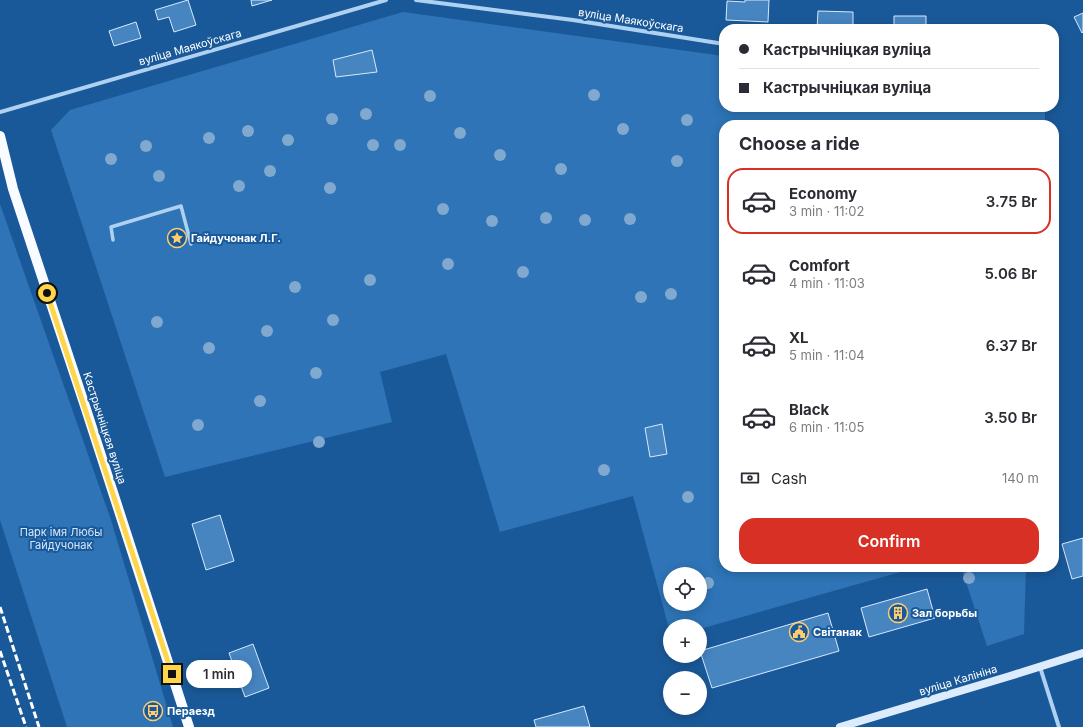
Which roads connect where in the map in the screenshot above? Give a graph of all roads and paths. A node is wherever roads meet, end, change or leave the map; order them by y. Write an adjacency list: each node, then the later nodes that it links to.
1 (386, 0): 4 (street, вуліца Маякоўскага)
2 (416, 0): 3 (street, вуліца Маякоўскага)
3 (719, 43)
4 (0, 112)
5 (0, 136): 10 (main road, Кастрычніцкая вуліца)
6 (113, 240): 7 (street)
7 (191, 244)
8 (1083, 653): 9 (main road, вуліца Калініна)
9 (1040, 667): 11 (main road, вуліца Калініна); 12 (street)
10 (190, 727)
11 (840, 727)
12 (1059, 727)

